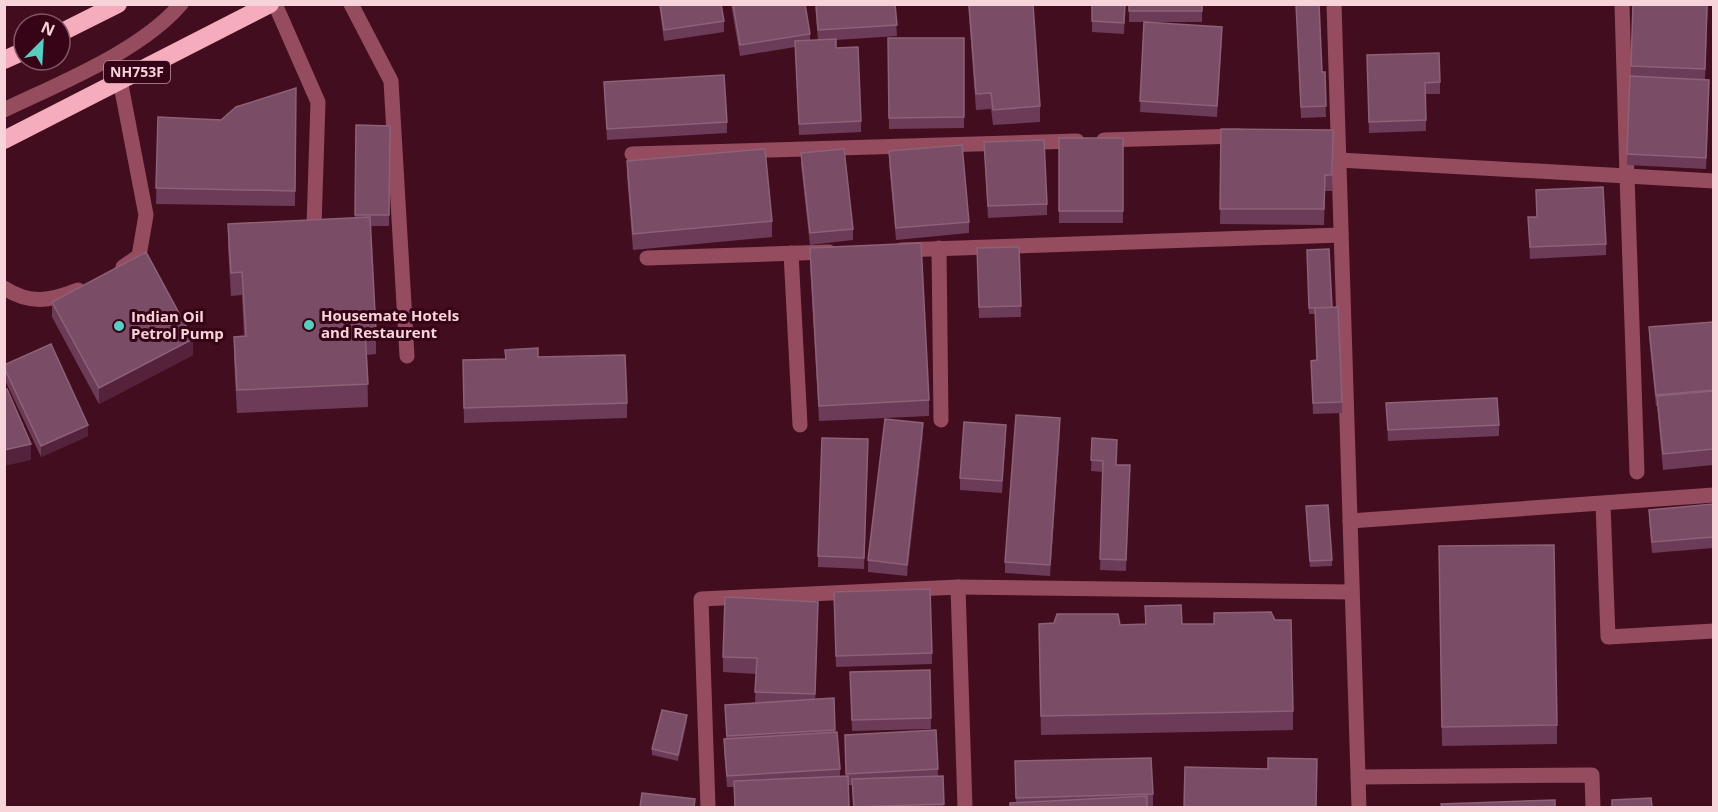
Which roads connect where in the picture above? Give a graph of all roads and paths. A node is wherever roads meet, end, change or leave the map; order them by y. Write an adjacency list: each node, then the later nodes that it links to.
1 (118, 4): 8 (highway)
2 (181, 4): 10 (street)
3 (270, 4): 9 (highway, NH753F)
4 (275, 4): 17 (street)
5 (351, 4): 27 (street)
6 (1334, 4): 14 (street)
7 (1622, 4): 15 (street)
8 (72, 27)
9 (120, 80): 12 (highway, NH753F); 24 (street)
10 (4, 111)
11 (1254, 135): 13 (street)
12 (4, 140)
13 (632, 154)
14 (1339, 160): 15 (street); 18 (street)
15 (1627, 176): 16 (street); 30 (street)
16 (1713, 181)
17 (314, 226)
18 (1341, 235): 19 (street); 33 (street)
19 (939, 248): 20 (street); 28 (street)
20 (882, 250)
21 (848, 251): 22 (street)
22 (791, 253): 23 (street); 29 (street)
23 (647, 258)
24 (111, 275)
25 (92, 285): 26 (street)
26 (4, 288)
27 (407, 356)
28 (941, 420)
29 (800, 425)
30 (1637, 472)
31 (1713, 495): 32 (street)
32 (1603, 504): 33 (street); 36 (street)
33 (1350, 521): 35 (street)
34 (958, 587): 35 (street); 38 (street); 39 (street)
35 (1352, 592): 37 (street)
36 (1713, 631)
37 (1358, 777): 40 (street); 41 (street)
38 (708, 807)
39 (965, 807)
40 (1359, 807)
41 (1593, 807)

